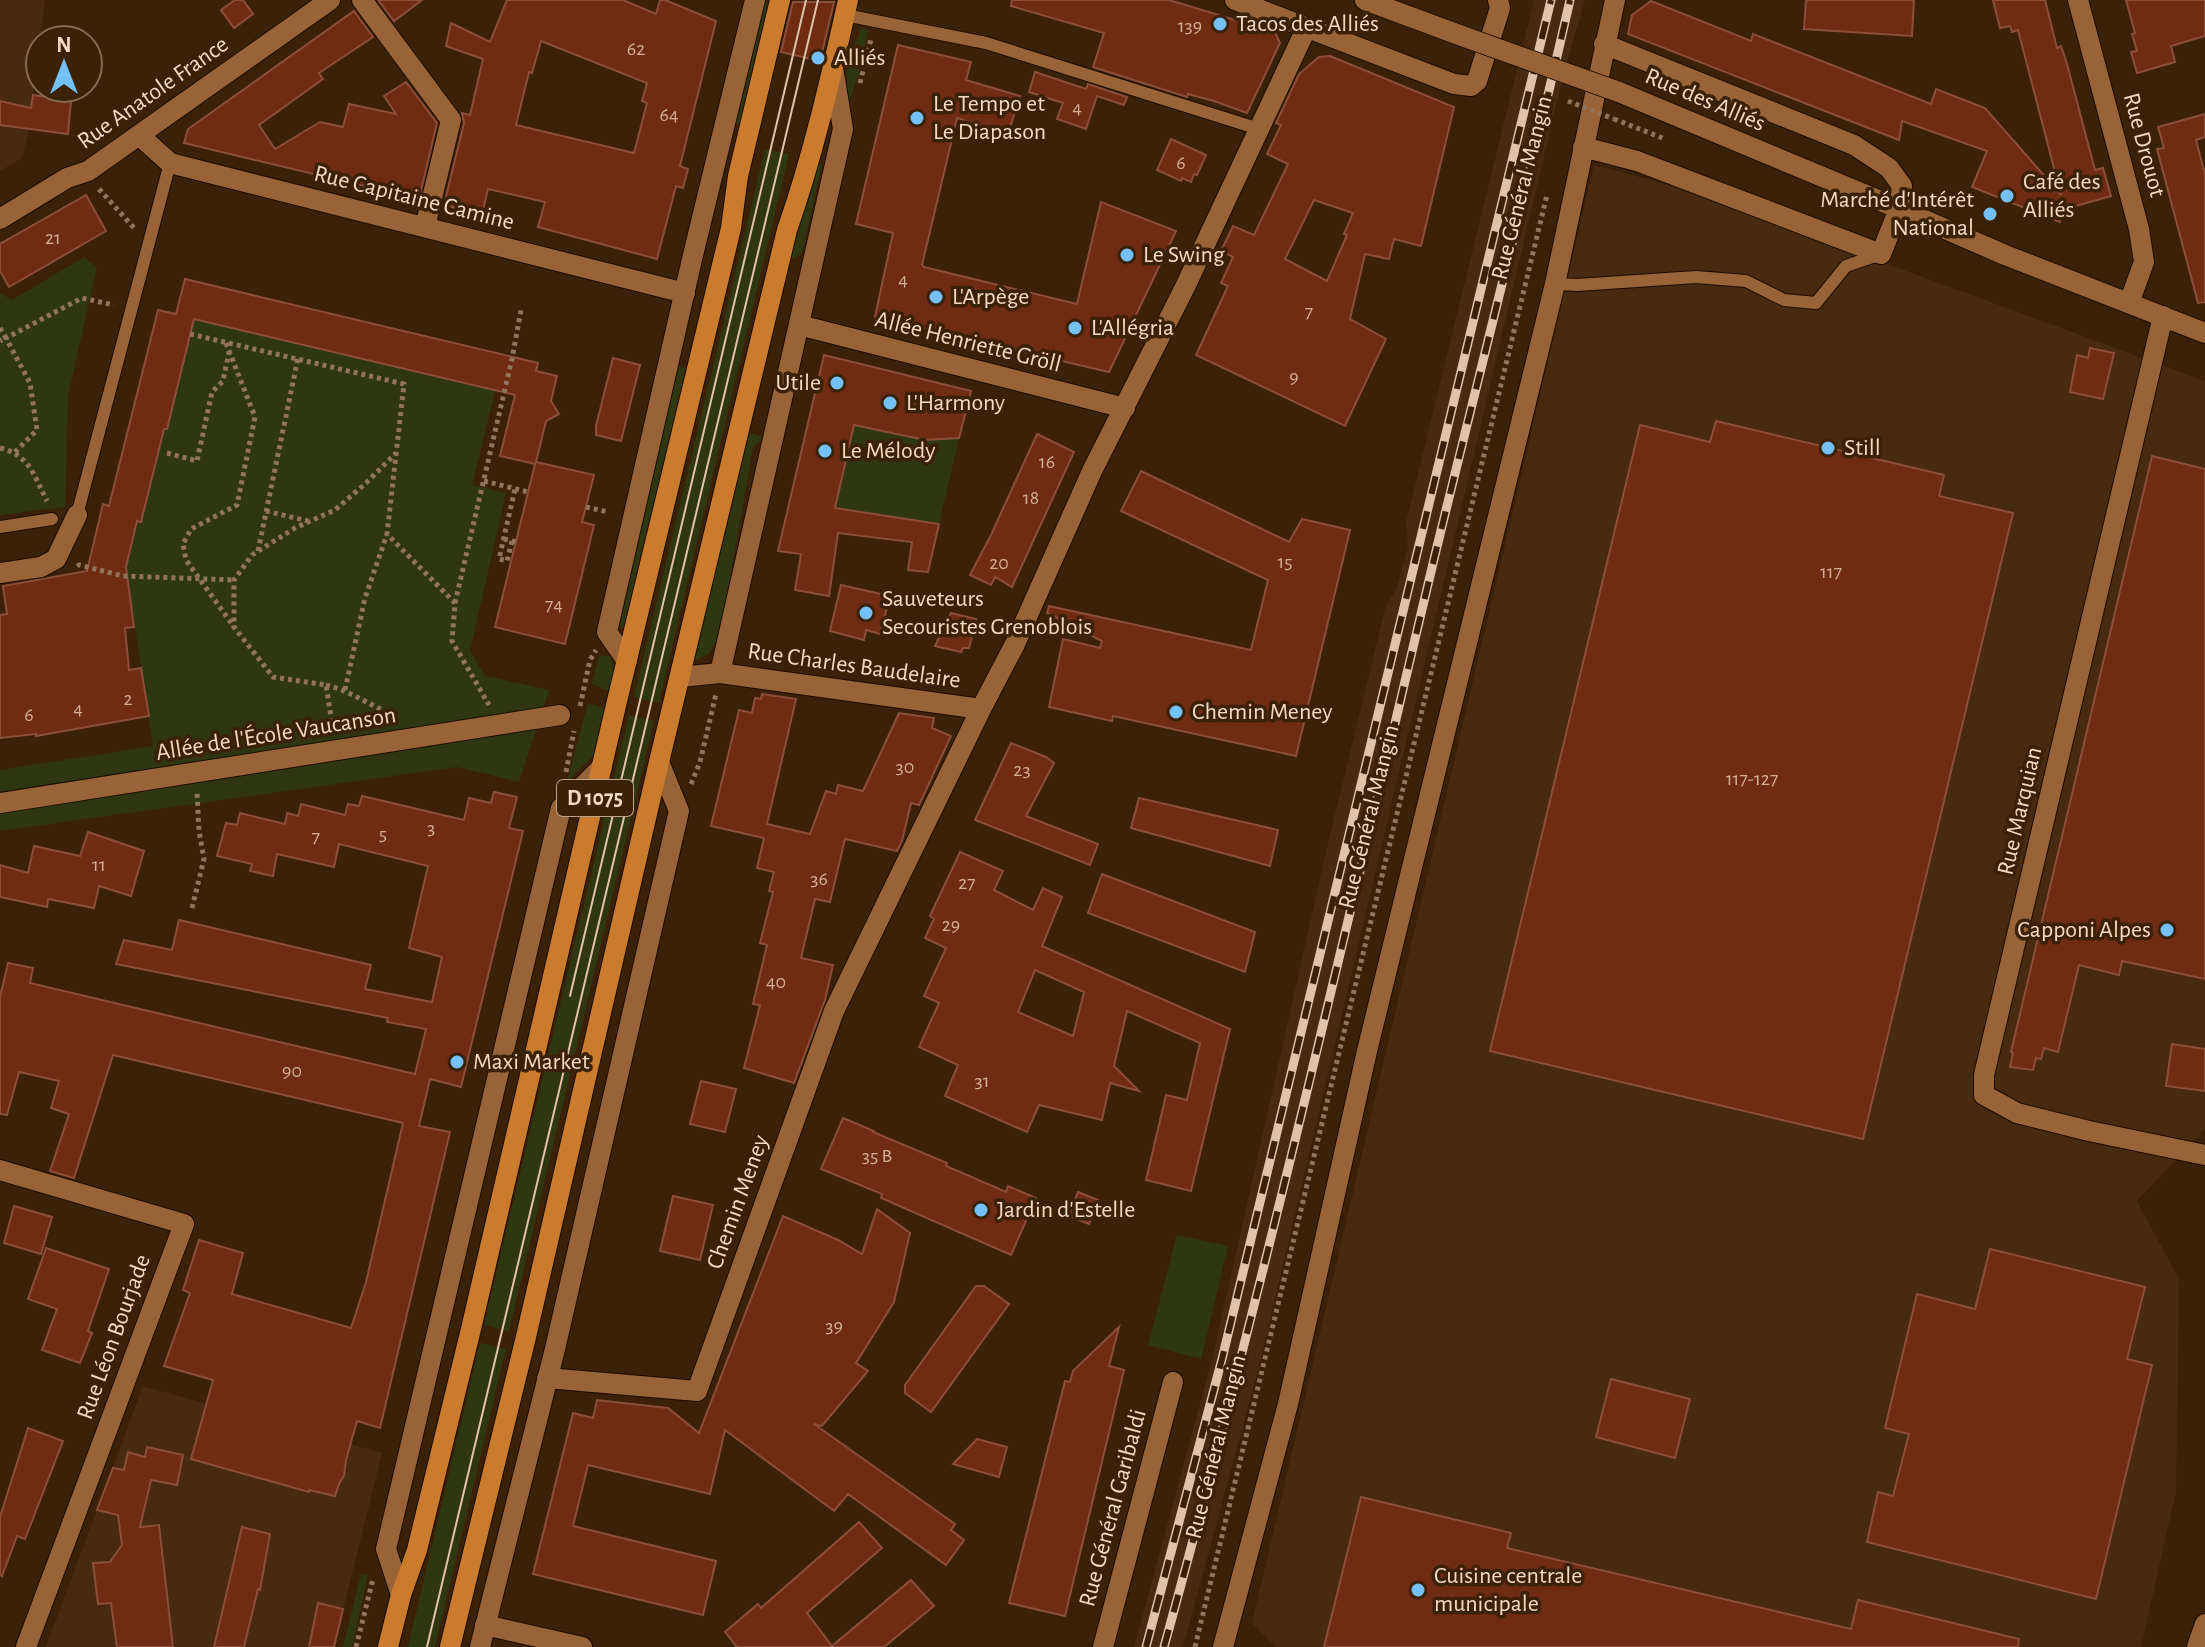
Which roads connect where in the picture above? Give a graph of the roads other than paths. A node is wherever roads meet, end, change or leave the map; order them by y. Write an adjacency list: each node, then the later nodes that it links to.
1 (330, 0): 15 (street, Rue Anatole France)
2 (362, 0): 20 (street)
3 (755, 0): 23 (street)
4 (780, 0): 32 (main road, D 1075)
5 (1235, 0): 11 (street)
6 (1365, 0): 18 (street, Rue des Alliés, bridge)
7 (1498, 0): 11 (street)
8 (1615, 0): 12 (street, Rue Général Mangin)
9 (2078, 0): 24 (street, Rue Drouot)
10 (847, 8): 13 (main road, D 1075); 14 (lane)
11 (1306, 29): 14 (street, Chemin Meney)
12 (1604, 44): 16 (street, Rue Général Mangin); 18 (street, Rue des Alliés)
13 (833, 67): 26 (street); 34 (main road, D 1075)
14 (1259, 129): 28 (street, Chemin Meney)
15 (140, 136): 17 (street, Rue Capitaine Camine); 19 (street, Rue Anatole France)
16 (1583, 147): 21 (street); 22 (street, Rue Général Mangin)
17 (170, 163): 20 (street, Rue Capitaine Camine); 29 (lane)
18 (1899, 209): 21 (street); 24 (street, Rue des Alliés)
19 (0, 219)
20 (425, 227): 23 (street, Rue Capitaine Camine)
21 (1881, 254): 22 (lane)
22 (1555, 284): 53 (street, Rue Général Mangin)
23 (685, 293): 32 (street)
24 (2129, 303): 25 (street, Rue des Alliés)
25 (2163, 316): 27 (street, Rue des Alliés); 40 (street, Rue Marquian)
26 (799, 325): 28 (street, Allée Henriette Gröll); 33 (street)
27 (2205, 333)
28 (1125, 408): 35 (street, Chemin Meney)
29 (66, 521): 30 (lane); 31 (street)
30 (0, 527)
31 (0, 573)
32 (627, 661): 38 (main road, D 1075)
33 (720, 673): 34 (street, Rue Charles Baudelaire); 35 (street, Rue Charles Baudelaire)
34 (680, 677): 37 (main road, D 1075)
35 (981, 709): 42 (street, Chemin Meney)
36 (560, 715): 39 (street, Allée de l'École Vaucanson)
37 (659, 762): 42 (street); 49 (main road, D 1075)
38 (602, 767): 44 (main road, D 1075); 44 (street)
39 (0, 803)
40 (2205, 1155)
41 (0, 1170): 47 (street, Rue Léon Bourjade)
42 (547, 1378): 46 (street)
43 (1173, 1382): 52 (street, Rue Général Garibaldi)
44 (401, 1595): 48 (main road, D 1075)
45 (2205, 1624): 54 (street)
46 (485, 1625): 50 (street); 51 (street)
47 (26, 1647)
48 (388, 1647)
49 (450, 1647)
50 (480, 1647)
51 (582, 1647)
52 (1103, 1647)
53 (1223, 1647)
54 (2197, 1647)

